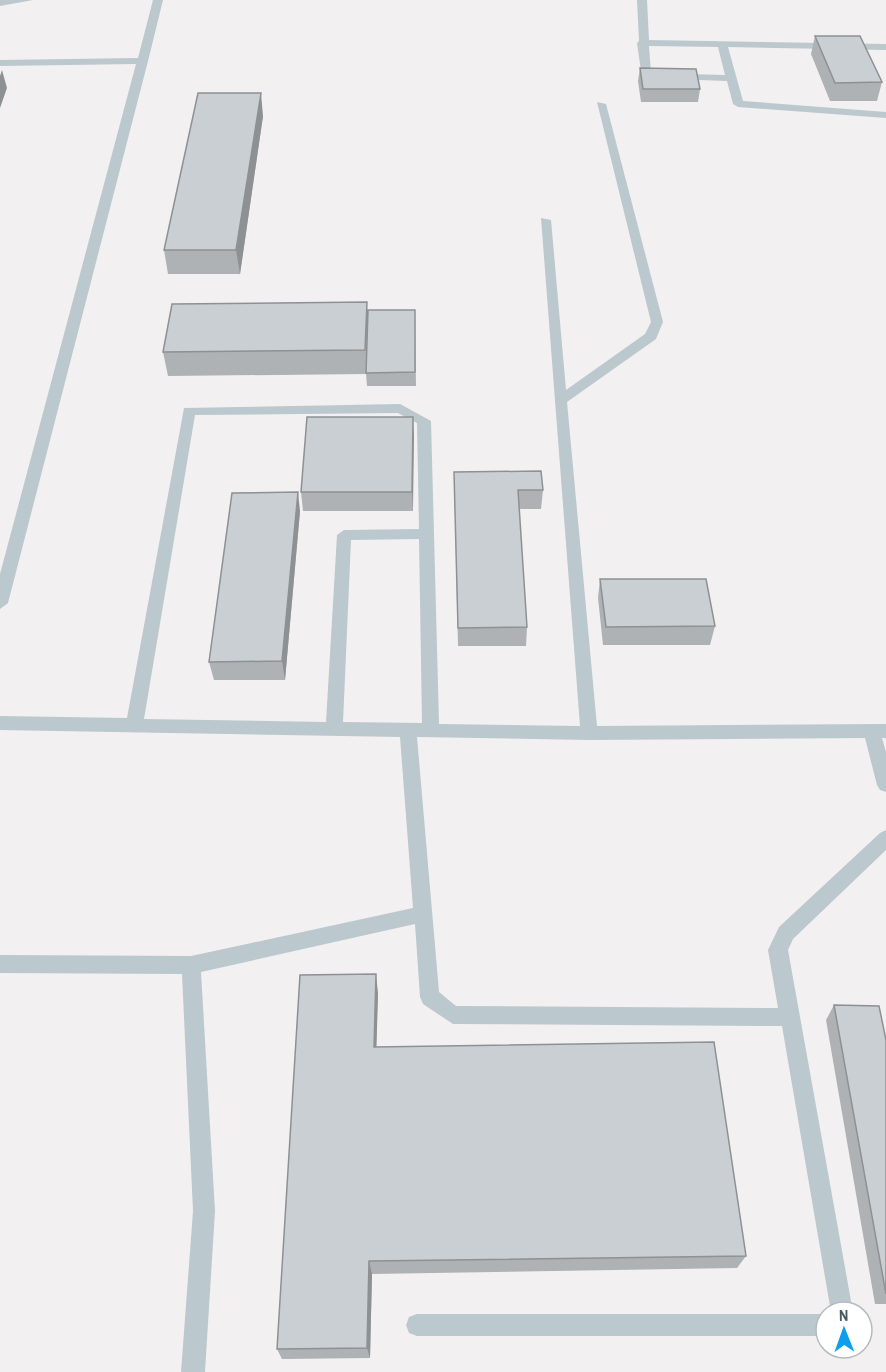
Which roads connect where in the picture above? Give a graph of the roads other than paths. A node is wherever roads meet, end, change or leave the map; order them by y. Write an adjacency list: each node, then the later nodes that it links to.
1 (28, 0): 4 (lane)
2 (158, 0): 8 (lane)
3 (642, 0): 5 (lane)
4 (0, 3)
5 (642, 43): 6 (lane); 10 (lane)
6 (722, 45): 7 (lane); 10 (lane)
7 (886, 47)
8 (143, 61): 9 (lane); 16 (lane)
9 (0, 63)
10 (731, 78): 12 (lane)
11 (601, 104): 14 (lane)
12 (886, 114)
13 (545, 220): 14 (lane)
14 (560, 401): 23 (lane)
15 (426, 534): 18 (lane); 19 (lane); 21 (lane)
16 (0, 603)
17 (0, 723): 18 (lane)
18 (134, 725): 19 (lane)
19 (334, 729): 20 (lane)
20 (408, 730): 21 (lane); 26 (lane)
21 (431, 730): 23 (lane)
22 (879, 731): 23 (lane); 24 (lane)
23 (590, 733)
24 (886, 785)
25 (886, 838): 29 (lane)
26 (423, 914): 28 (lane); 29 (lane)
27 (0, 964): 28 (lane)
28 (191, 965): 33 (lane)
29 (789, 1017): 30 (lane)
30 (840, 1300)
31 (417, 1325): 32 (lane)
32 (814, 1325)
33 (193, 1372)

